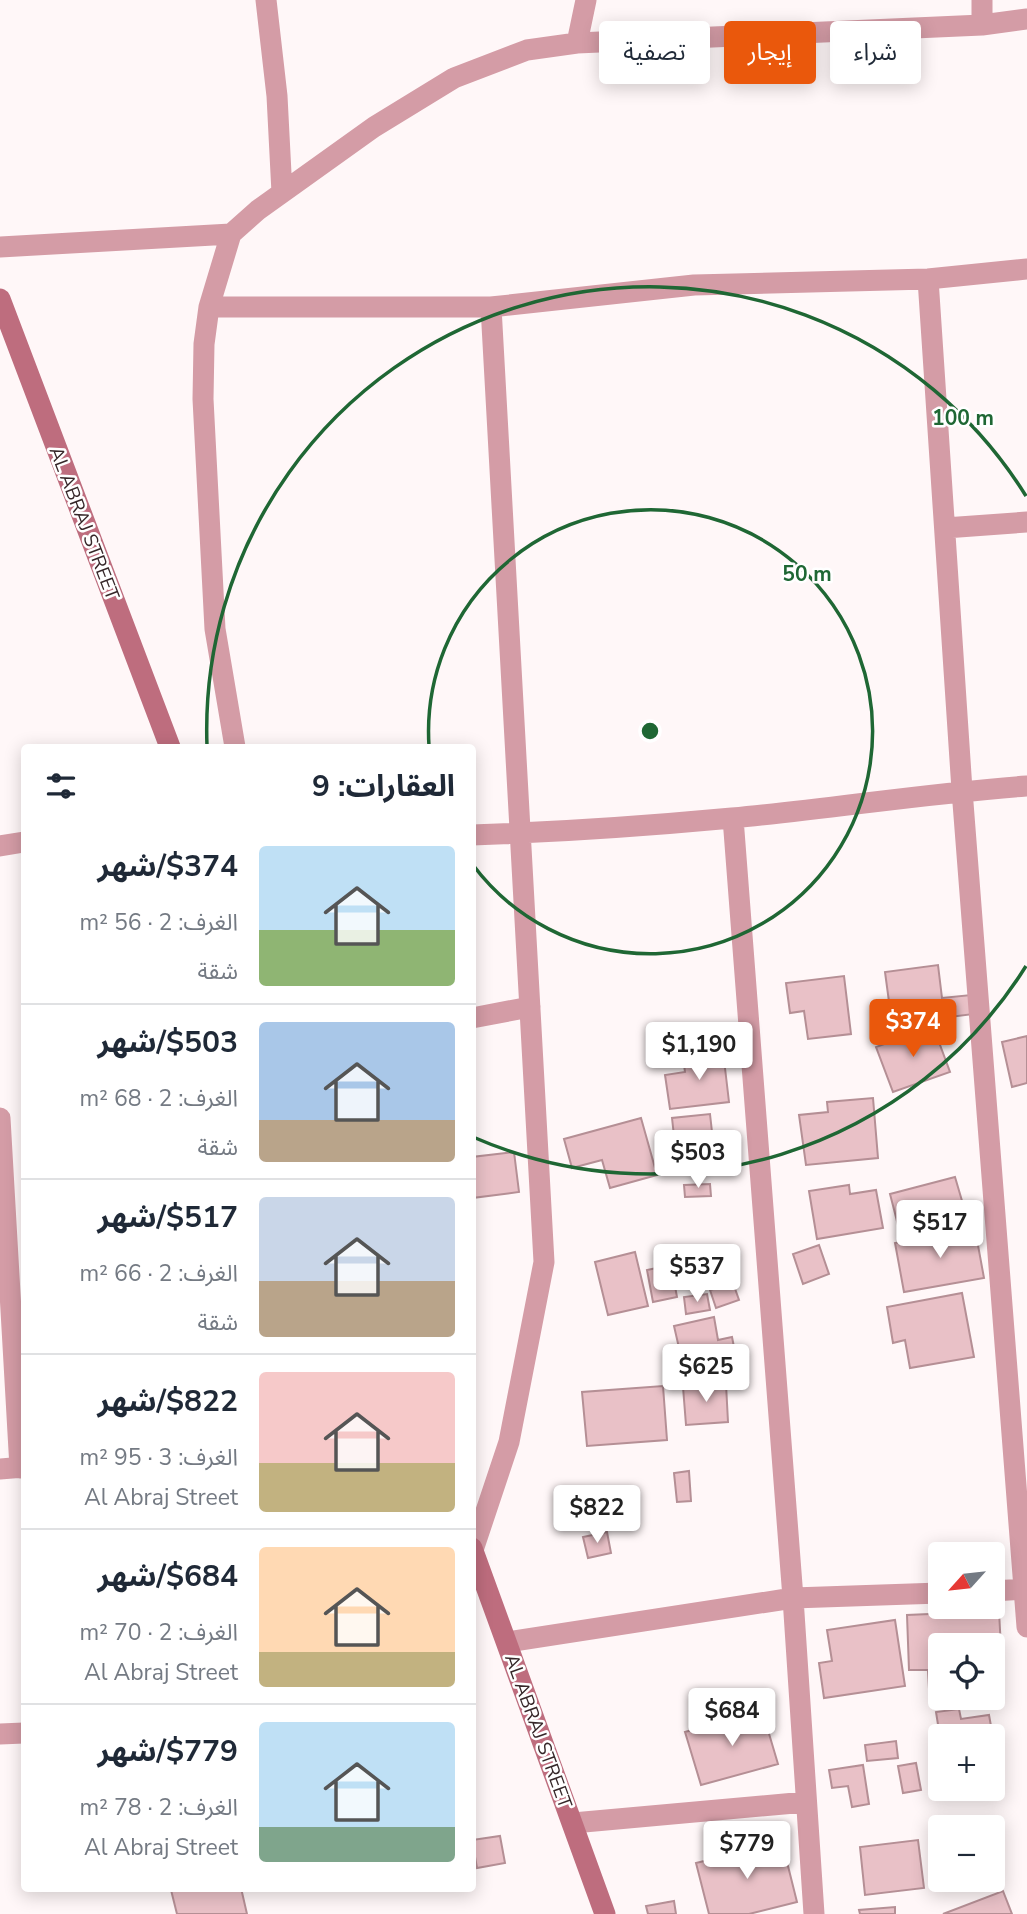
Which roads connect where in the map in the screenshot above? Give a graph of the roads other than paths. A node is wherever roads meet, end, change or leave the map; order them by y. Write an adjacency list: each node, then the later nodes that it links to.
1 (266, 0): 7 (street)
2 (586, 0): 6 (street)
3 (982, 0): 5 (street)
4 (1027, 19): 5 (street)
5 (982, 25): 6 (street)
6 (577, 43): 7 (street)
7 (282, 193): 8 (street)
8 (231, 234): 9 (street); 13 (street)
9 (0, 247)
10 (1027, 269): 11 (street)
11 (928, 279): 14 (street); 16 (street)
12 (0, 299): 17 (street, AL ABRAJ STREET)
13 (209, 307): 14 (street); 18 (street)
14 (491, 307): 22 (street)
15 (1027, 522): 16 (street)
16 (945, 528): 20 (street)
17 (169, 744)
18 (234, 744)
19 (1027, 786): 20 (street)
20 (962, 790): 21 (street); 32 (street)
21 (733, 818): 22 (street); 35 (street)
22 (520, 834): 23 (street); 26 (street)
23 (476, 835)
24 (21, 842): 25 (street)
25 (0, 846)
26 (530, 1007): 27 (street); 30 (street)
27 (476, 1017)
28 (0, 1118): 29 (street)
29 (15, 1468)
30 (476, 1540)
31 (476, 1557): 37 (street, AL ABRAJ STREET)
32 (1026, 1590): 33 (street); 36 (street)
33 (1005, 1591)
34 (928, 1593): 35 (street)
35 (793, 1598): 37 (street); 40 (street)
36 (1027, 1627)
37 (507, 1642): 41 (street, AL ABRAJ STREET)
38 (21, 1733): 39 (street)
39 (0, 1734)
40 (806, 1802): 41 (street); 43 (street)
41 (573, 1823): 42 (street, AL ABRAJ STREET)
42 (605, 1914)
43 (814, 1914)

